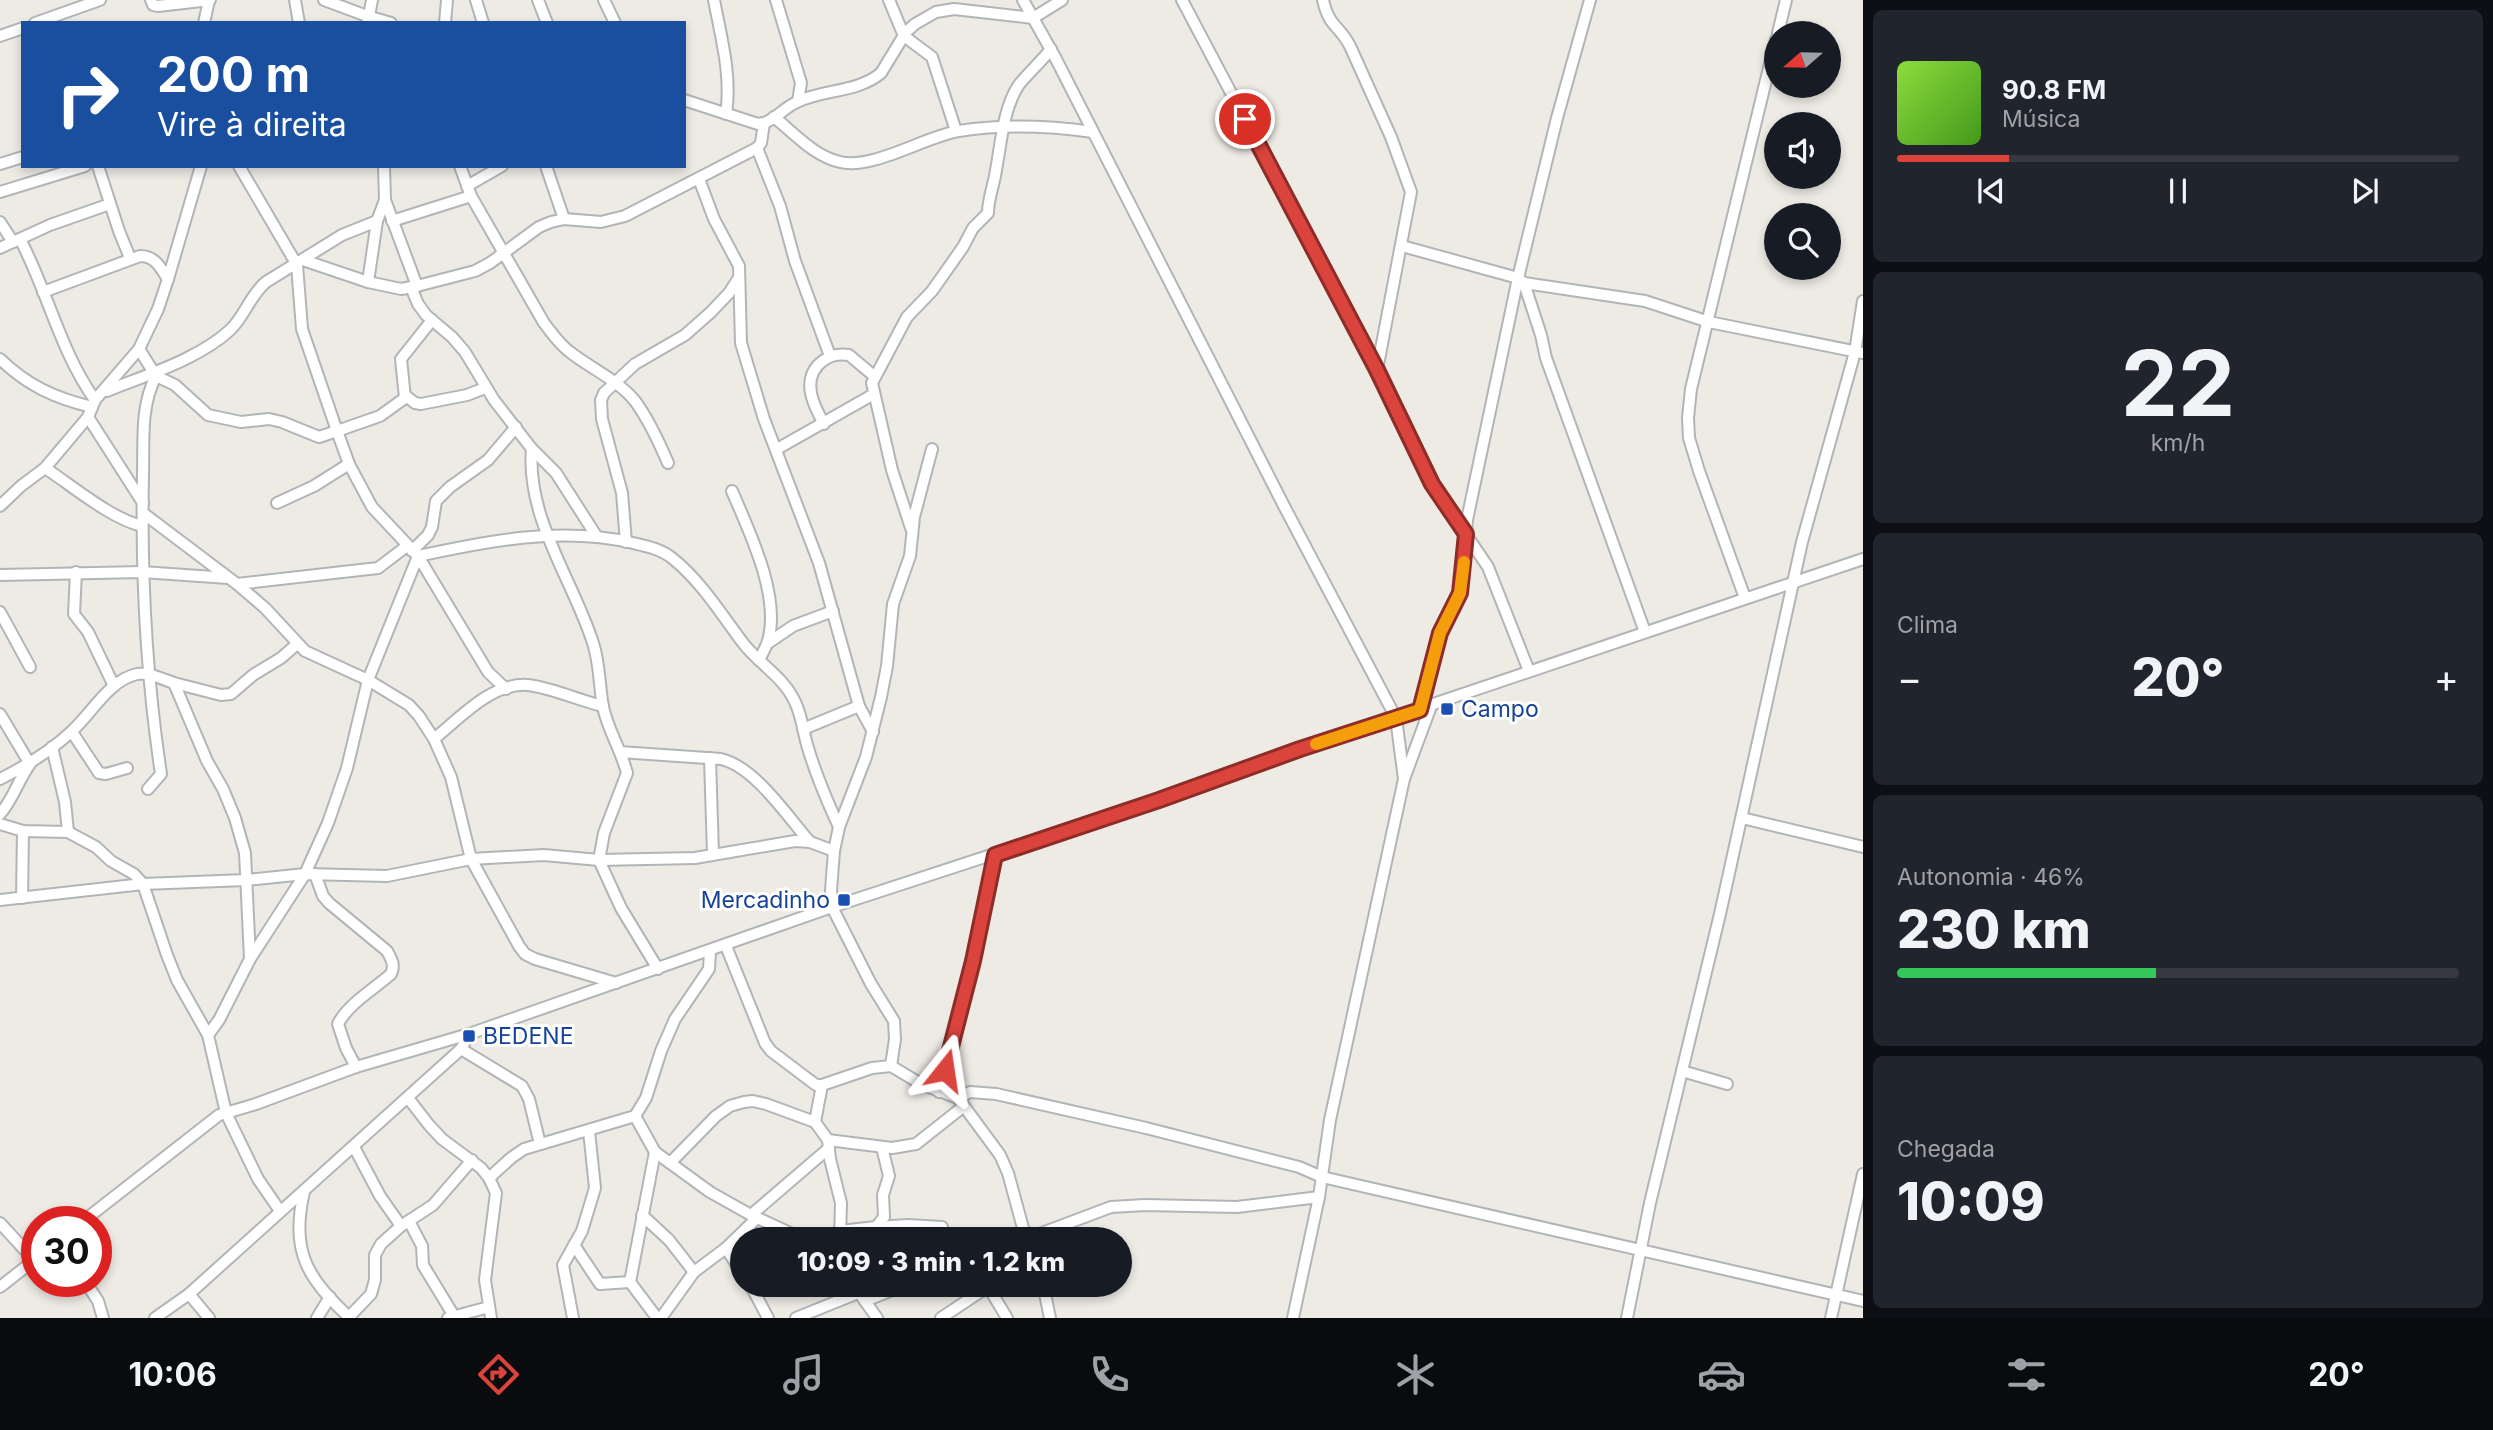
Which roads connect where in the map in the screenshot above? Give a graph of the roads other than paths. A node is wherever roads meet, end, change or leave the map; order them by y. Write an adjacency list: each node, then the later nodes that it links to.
1 (100, 0): 22 (street)
2 (151, 0): 3 (street)
3 (210, 0): 23 (street)
4 (295, 0): 24 (street)
5 (324, 0): 21 (street)
6 (372, 0): 21 (street)
7 (447, 0): 25 (street)
8 (476, 0): 26 (street)
9 (538, 0): 27 (street)
10 (604, 0): 28 (street)
11 (714, 0): 37 (street)
12 (776, 0): 36 (street)
13 (889, 0): 32 (street)
14 (1023, 0): 20 (street)
15 (1062, 0): 20 (street)
16 (1182, 0): 82 (street)
17 (1323, 0): 64 (street)
18 (1590, 0): 71 (street)
19 (1786, 0): 29 (street)
20 (1033, 18): 32 (street); 33 (street)
21 (367, 20)
22 (42, 21)
23 (205, 21)
24 (299, 21)
25 (445, 21)
26 (482, 21)
27 (546, 21)
28 (614, 21)
29 (1780, 21)
30 (21, 28): 31 (street)
31 (0, 36)
32 (904, 36): 36 (street); 41 (street)
33 (1051, 49): 40 (street); 42 (street)
34 (1764, 89): 77 (street)
35 (686, 101): 37 (street)
36 (799, 101): 38 (street)
37 (726, 114): 39 (street)
38 (774, 117): 39 (street); 41 (street)
39 (764, 123): 43 (street)
40 (1002, 128): 41 (street); 42 (street); 84 (street)
41 (956, 131)
42 (1093, 132): 135 (street)
43 (757, 148): 54 (street); 80 (street)
44 (21, 158): 45 (street)
45 (0, 164)
46 (78, 168): 56 (street)
47 (99, 168): 58 (street)
48 (200, 168): 69 (street)
49 (240, 168): 68 (street)
50 (384, 168): 57 (street)
51 (461, 168): 55 (street)
52 (499, 168): 55 (street)
53 (547, 168): 59 (street)
54 (699, 179): 59 (street); 70 (street)
55 (469, 191): 61 (street); 66 (street)
56 (0, 192)
57 (385, 200): 60 (street); 61 (street)
58 (110, 204): 63 (street); 67 (street)
59 (565, 219): 66 (street)
60 (377, 221): 68 (street); 72 (street)
61 (393, 221): 73 (street)
62 (0, 222): 63 (street)
63 (16, 240): 65 (street); 74 (street)
64 (1402, 246): 71 (street); 82 (street)
65 (0, 248)
66 (502, 252): 73 (street); 85 (street)
67 (130, 258): 69 (street); 74 (street)
68 (300, 262): 72 (street); 83 (street); 93 (street)
69 (168, 279): 78 (street)
70 (738, 279): 85 (street); 95 (street)
71 (1521, 281): 77 (street); 106 (street); 120 (street)
72 (368, 282): 73 (street)
73 (414, 287): 76 (street)
74 (43, 292): 90 (street)
75 (1863, 301): 79 (street)
76 (432, 320): 86 (street); 89 (street)
77 (1709, 322): 79 (street); 117 (street)
78 (138, 349): 83 (street); 87 (street)
79 (1859, 353): 116 (street)
80 (830, 356): 84 (street); 91 (street)
81 (0, 359): 90 (street)
82 (1377, 370): 106 (street)
83 (155, 374): 87 (street); 93 (street); 103 (street)
84 (874, 376): 88 (street)
85 (615, 383): 97 (street); 109 (street)
86 (485, 388): 89 (street); 92 (street)
87 (104, 392): 90 (street)
88 (874, 394): 91 (street); 105 (street)
89 (406, 396): 93 (street)
90 (91, 408): 99 (street); 103 (street)
91 (824, 424): 95 (street)
92 (516, 427): 94 (street); 110 (street)
93 (337, 431): 98 (street)
94 (532, 449): 107 (street); 108 (street)
95 (777, 449): 118 (street)
96 (932, 449): 105 (street)
97 (668, 463)
98 (349, 464): 101 (street); 110 (street)
99 (45, 468): 102 (street); 104 (street)
100 (732, 491): 121 (street)
101 (277, 503)
102 (0, 506)
103 (143, 508): 104 (street); 115 (street)
104 (142, 526): 113 (street)
105 (913, 534): 138 (street)
106 (1466, 534): 125 (street); 133 (street)
107 (548, 536): 108 (street); 110 (street); 131 (street)
108 (597, 537): 109 (street)
109 (626, 541): 123 (street)
110 (412, 551): 115 (street); 127 (street); 130 (street)
111 (1863, 559): 116 (street)
112 (76, 572): 113 (street); 114 (street); 129 (street)
113 (142, 572): 115 (street); 126 (street)
114 (0, 575)
115 (233, 582): 122 (street)
116 (1794, 582): 117 (street); 149 (street)
117 (1745, 598): 120 (street)
118 (832, 611): 121 (street); 132 (street)
119 (0, 612): 124 (street)
120 (1645, 632): 125 (street)
121 (768, 643): 123 (street)
122 (297, 644): 127 (street); 128 (street)
123 (758, 660): 136 (street)
124 (30, 667)
125 (1529, 671): 133 (street)
126 (148, 674): 128 (street); 129 (street); 147 (street)
127 (368, 680): 139 (street); 161 (street)
128 (174, 683): 162 (street)
129 (114, 686): 137 (street)
130 (506, 688): 131 (street); 139 (street)
131 (603, 706): 141 (street)
132 (859, 706): 136 (street); 138 (street)
133 (1426, 708): 135 (street); 146 (street)
134 (0, 714): 143 (street)
135 (1396, 718): 146 (street); 158 (street)
136 (803, 729): 151 (street)
137 (72, 732): 140 (street); 144 (street)
138 (873, 732): 151 (street)
139 (434, 739): 159 (street)
140 (51, 747): 143 (street); 153 (street)
141 (620, 752): 142 (street); 160 (street)
142 (710, 758): 154 (street); 157 (street)
143 (30, 764): 145 (street); 148 (street)
144 (127, 768)
145 (0, 779)
146 (1404, 779): 195 (street)
147 (148, 789)
148 (0, 814)
149 (1742, 818): 155 (street); 177 (street)
150 (0, 824): 152 (street)
151 (839, 827): 156 (street)
152 (23, 831): 153 (street); 164 (street)
153 (68, 832): 163 (street)
154 (810, 842): 156 (street); 157 (street)
155 (1863, 847)
156 (834, 851): 166 (street)
157 (713, 855): 160 (street)
158 (995, 855): 166 (street); 180 (street)
159 (471, 859): 160 (street); 161 (street); 171 (street)
160 (599, 859): 170 (street)
161 (310, 874): 162 (street); 169 (street); 176 (street)
162 (246, 880): 163 (street); 169 (street)
163 (143, 884): 164 (street); 173 (street)
164 (22, 898): 165 (street)
165 (0, 900)
166 (832, 907): 167 (street); 175 (street)
167 (726, 946): 168 (street); 179 (street)
168 (710, 951): 170 (street); 184 (street)
169 (250, 959): 173 (street)
170 (658, 969): 171 (street)
171 (616, 983): 172 (street)
172 (469, 1034): 174 (street); 176 (street)
173 (208, 1035): 183 (street)
174 (461, 1049): 181 (street); 187 (street)
175 (891, 1066): 179 (street); 180 (street)
176 (356, 1067): 183 (street)
177 (1682, 1071): 178 (street); 215 (street)
178 (1727, 1084)
179 (822, 1085): 185 (street)
180 (939, 1092): 182 (street)
181 (408, 1098): 189 (street); 192 (street)
182 (961, 1102): 190 (street); 195 (street); 209 (street)
183 (226, 1113): 199 (street); 200 (street)
184 (635, 1116): 186 (street); 191 (street)
185 (815, 1122): 188 (street); 193 (street)
186 (589, 1131): 187 (street); 213 (street)
187 (540, 1144): 196 (street)
188 (828, 1144): 190 (street); 202 (street); 206 (street)
189 (354, 1147): 197 (street); 204 (street)
190 (882, 1147): 207 (street)
191 (655, 1152): 193 (street); 201 (street)
192 (472, 1160): 196 (street); 204 (street)
193 (670, 1163): 202 (street)
194 (1863, 1174): 222 (street)
195 (1322, 1177): 198 (street); 215 (street)
196 (489, 1178): 232 (street)
197 (304, 1192): 200 (street); 211 (street)
198 (1319, 1197): 210 (street); 247 (street)
199 (102, 1206)
200 (282, 1210): 211 (street); 221 (street)
201 (642, 1215): 218 (street); 219 (street)
202 (754, 1217): 205 (street); 214 (street)
203 (0, 1223): 212 (street)
204 (405, 1223): 233 (street); 238 (street)
205 (776, 1227)
206 (840, 1227)
207 (876, 1227): 208 (street)
208 (942, 1227)
209 (1025, 1227)
210 (1060, 1227)
211 (298, 1229): 224 (street)
212 (21, 1244)
213 (573, 1245): 219 (street); 239 (street)
214 (726, 1248): 216 (street); 218 (street)
215 (1642, 1252): 222 (street); 248 (street)
216 (730, 1254)
217 (21, 1271): 220 (street)
218 (694, 1272): 240 (street)
219 (630, 1282): 240 (street)
220 (0, 1287)
221 (189, 1294): 235 (street); 236 (street)
222 (1836, 1294): 231 (street); 249 (street)
223 (95, 1297): 234 (street)
224 (330, 1297): 237 (street); 238 (street)
225 (757, 1297): 241 (street)
226 (849, 1297): 242 (street)
227 (862, 1297): 243 (street)
228 (974, 1297): 244 (street)
229 (996, 1297): 245 (street)
230 (1046, 1297): 246 (street)
231 (1863, 1301)
232 (490, 1313): 233 (street)
233 (450, 1317)
234 (103, 1318)
235 (155, 1318)
236 (209, 1318)
237 (317, 1318)
238 (350, 1318)
239 (573, 1318)
240 (659, 1318)
241 (768, 1318)
242 (796, 1318)
243 (877, 1318)
244 (941, 1318)
245 (1007, 1318)
246 (1050, 1318)
247 (1293, 1318)
248 (1627, 1318)
249 (1831, 1318)

